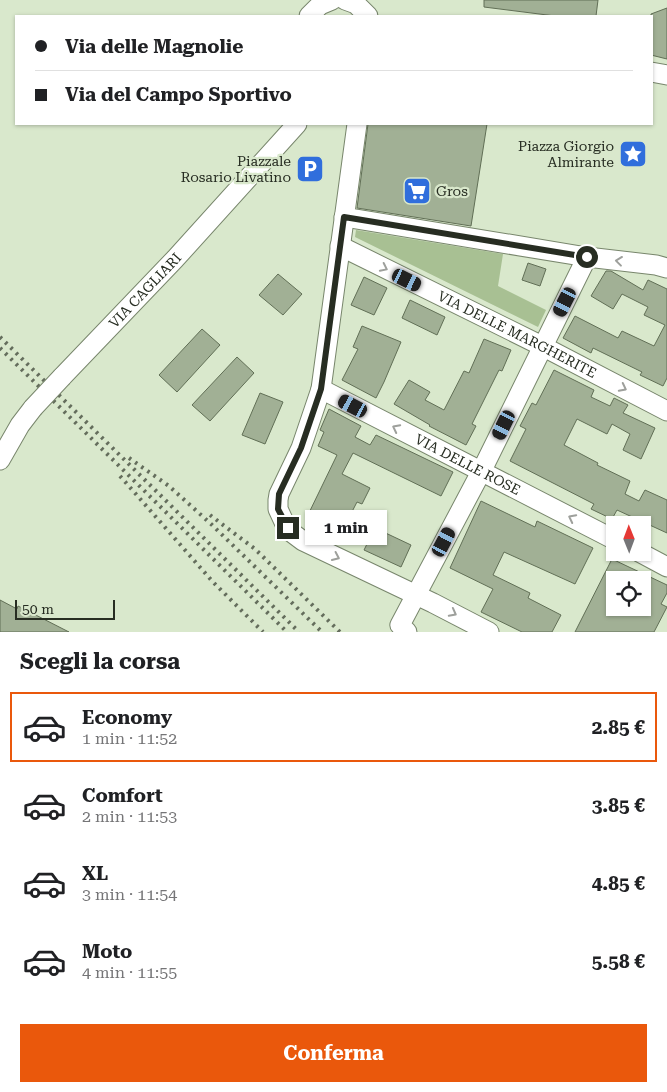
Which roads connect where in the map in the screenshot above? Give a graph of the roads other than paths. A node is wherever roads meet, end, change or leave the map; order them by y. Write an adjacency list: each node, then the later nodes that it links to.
1 (332, 0): 4 (street)
2 (346, 0): 5 (street)
3 (372, 0): 6 (street)
4 (310, 15)
5 (368, 15)
6 (369, 15)
7 (653, 72): 8 (street)
8 (667, 74)
9 (296, 125): 18 (street, VIA CAGLIARI, bridge)
10 (357, 125): 11 (street)
11 (344, 217): 12 (street); 13 (street)
12 (340, 246): 15 (street, VIA DELLE MARGHERITE, one-way to 15); 16 (street)
13 (587, 257): 14 (street, one-way to 13); 15 (street)
14 (667, 268)
15 (542, 346): 17 (street, VIA DELLE MARGHERITE, one-way to 17); 19 (street)
16 (321, 389): 19 (street, VIA DELLE ROSE, one-way to 16); 23 (street, one-way to 23)
17 (667, 411)
18 (0, 460)
19 (481, 472): 20 (street, VIA DELLE ROSE, one-way to 19); 23 (street)
20 (606, 535)
21 (651, 558): 22 (street)
22 (667, 567)
23 (416, 594): 24 (street); 25 (street, one-way to 25)
24 (407, 632)
25 (489, 632)

